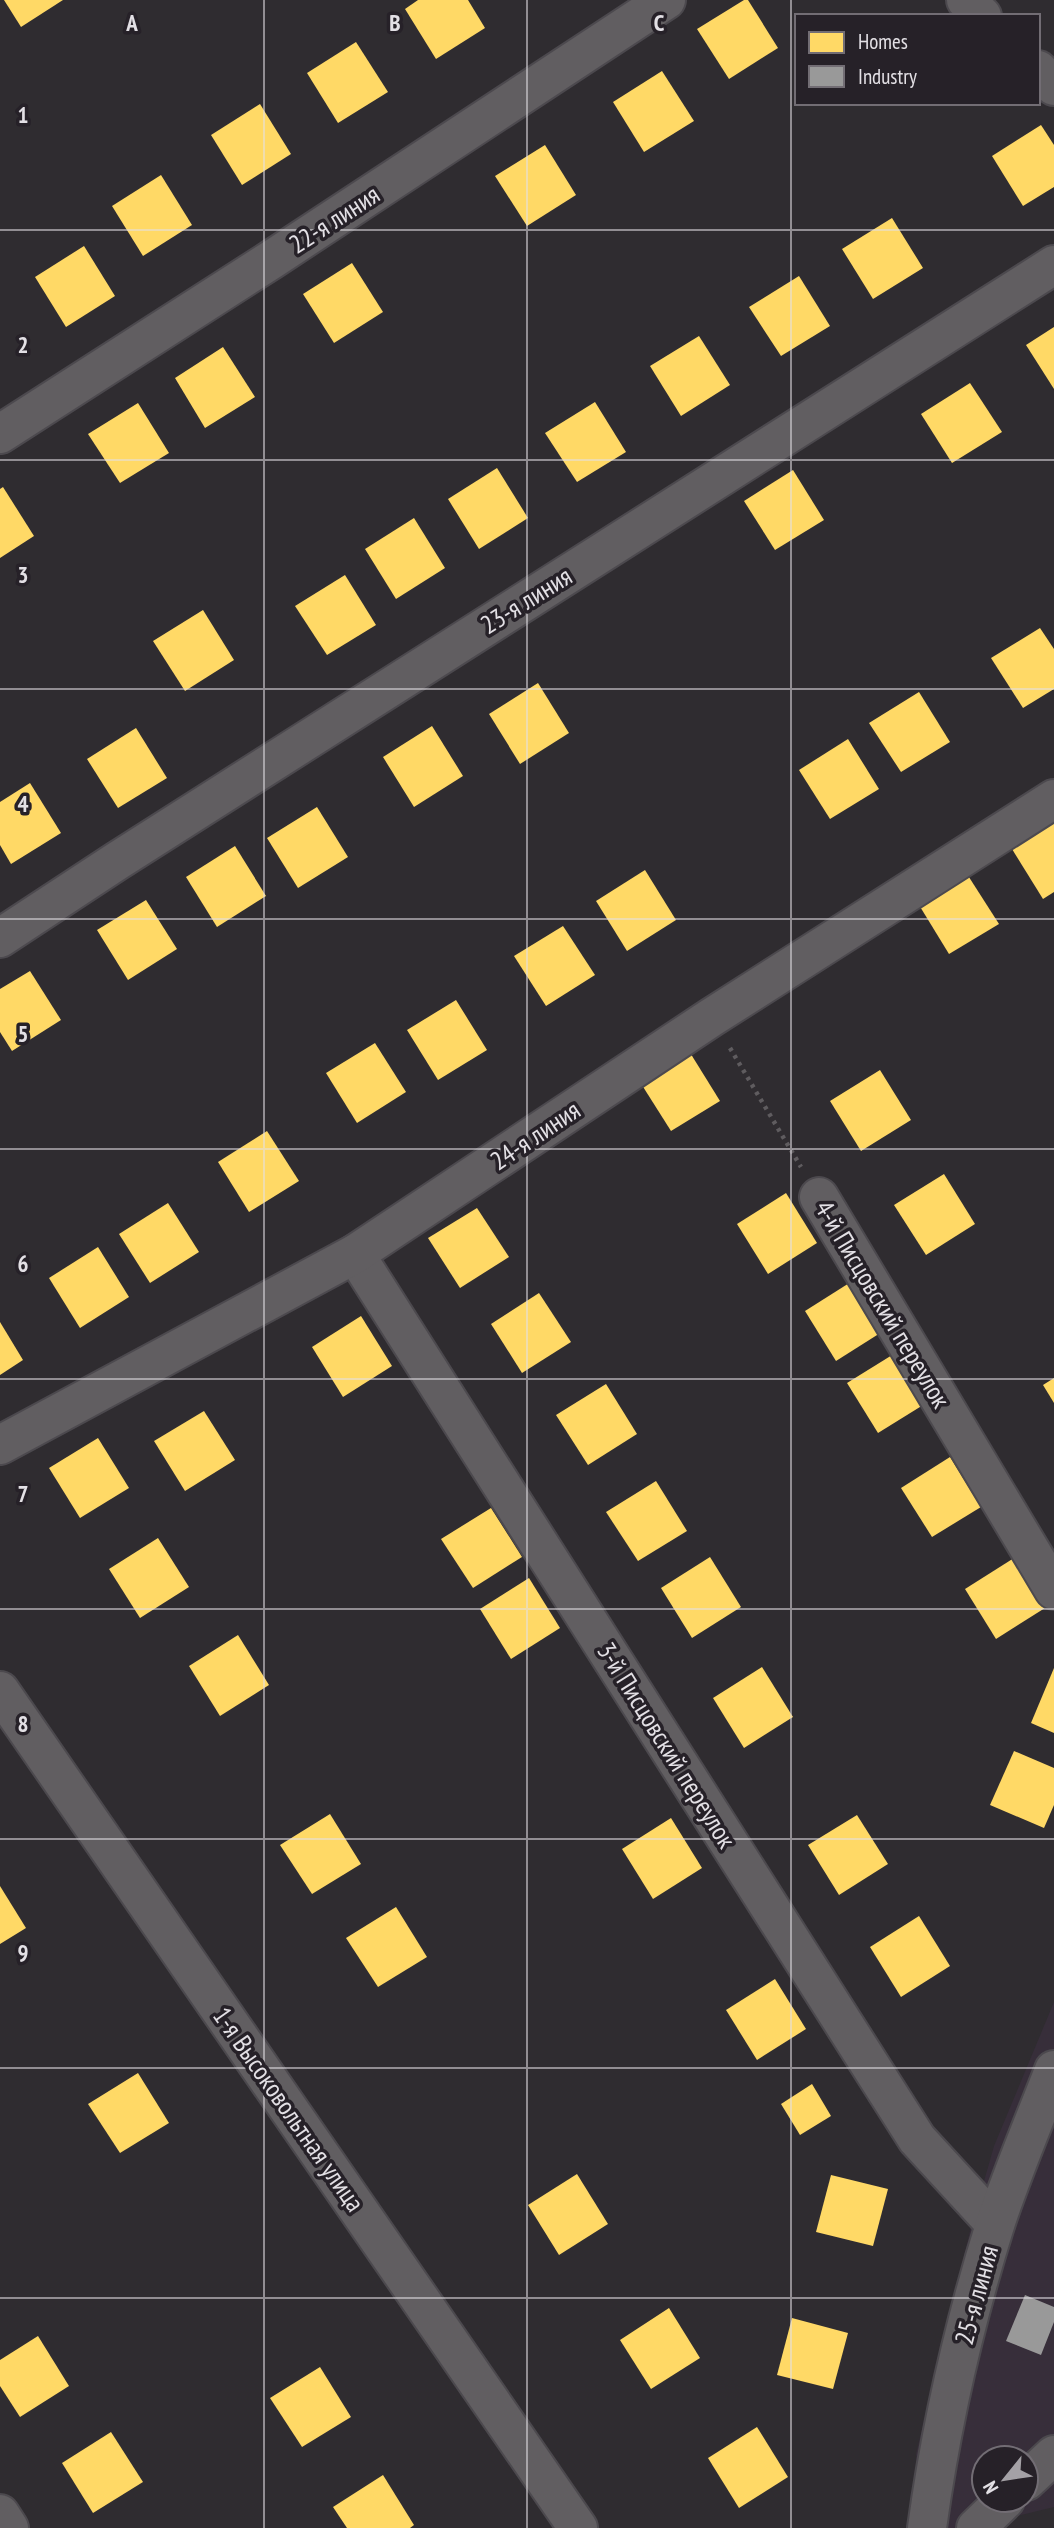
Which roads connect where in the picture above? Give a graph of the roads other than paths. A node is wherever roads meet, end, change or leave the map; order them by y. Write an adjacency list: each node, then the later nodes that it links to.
1 (666, 0): 7 (street, 22-я линия)
2 (966, 0): 3 (street)
3 (980, 14)
4 (1040, 72): 5 (street)
5 (1054, 86)
6 (1054, 265): 9 (street, 23-я линия)
7 (0, 433)
8 (1054, 799): 11 (street, 24-я линия)
9 (0, 938)
10 (819, 1197): 13 (street, 4-й Писцовский переулок)
11 (355, 1254): 12 (street, 24-я линия); 16 (street, 3-й Писцовский переулок)
12 (0, 1445)
13 (1054, 1590)
14 (0, 1691): 22 (street, 1-я Высоковольтная улица)
15 (1054, 2070): 16 (street, 25-я линия)
16 (995, 2224): 23 (street, 25-я линия)
17 (1054, 2455): 18 (street)
18 (1040, 2468)
19 (0, 2514): 21 (street)
20 (990, 2514): 24 (street)
21 (9, 2528)
22 (578, 2528)
23 (927, 2528)
24 (976, 2528)

